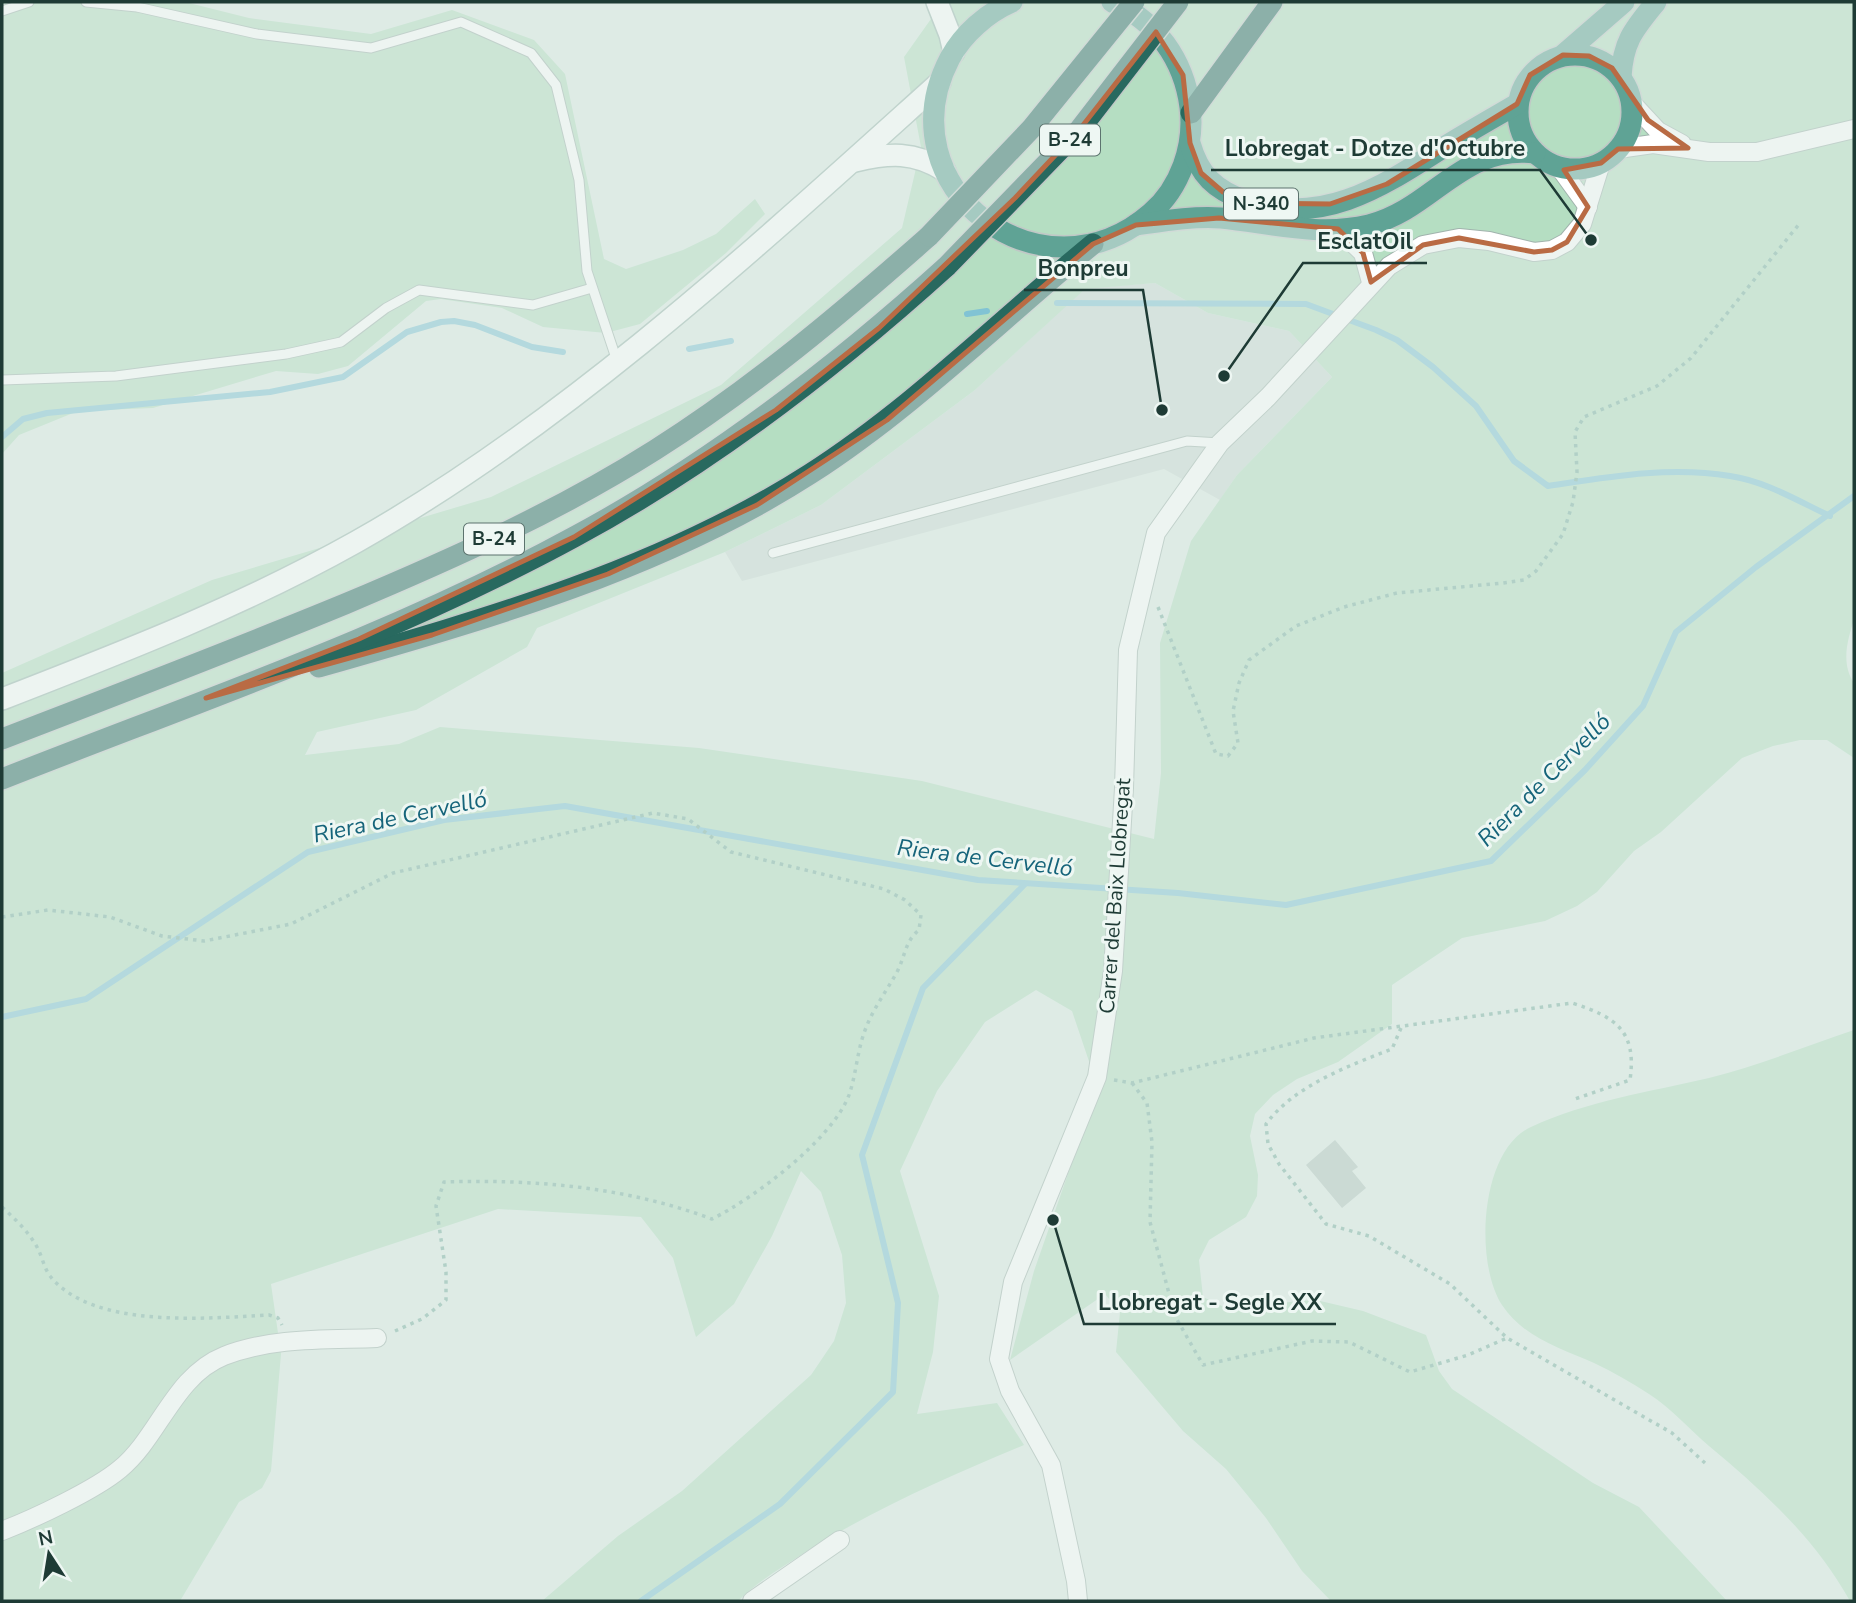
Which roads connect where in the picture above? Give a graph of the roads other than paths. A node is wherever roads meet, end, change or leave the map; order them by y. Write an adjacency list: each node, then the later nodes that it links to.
1 (29, 2): 11 (lane)
2 (86, 2): 33 (lane)
3 (937, 2): 12 (street)
4 (1012, 2): 12 (main road, N-340)
5 (1112, 2): 18 (main road, N-340)
6 (1134, 2): 40 (highway, B-24, bridge)
7 (1178, 2): 38 (highway, B-24, bridge)
8 (1272, 2): 18 (highway)
9 (1624, 2): 13 (main road)
10 (1656, 2): 14 (main road)
11 (2, 11)
12 (954, 52): 15 (main road, N-340)
13 (1563, 55): 14 (main road); 17 (main road)
14 (1621, 77): 16 (main road)
15 (940, 82): 24 (street, N-340); 27 (main road, N-340)
16 (1632, 103): 21 (street); 22 (main road)
17 (1517, 104): 20 (main road, N-340); 23 (main road)
18 (1191, 113): 20 (main road, N-340)
19 (1854, 128): 21 (street)
20 (1190, 143): 29 (main road, N-340)
21 (1688, 148): 22 (street)
22 (1618, 149): 25 (main road)
23 (1535, 153): 26 (main road, N-340); 30 (main road, N-340)
24 (855, 161): 27 (street, N-340); 34 (street, N-340)
25 (1601, 163): 26 (main road); 28 (street, Carrer del Baix Llobregat)
26 (1559, 167): 28 (street)
27 (945, 171): 31 (main road, N-340)
28 (1588, 207): 32 (street, Carrer del Baix Llobregat)
29 (1136, 225): 30 (main road, N-340); 31 (main road, N-340)
30 (1338, 229): 32 (street)
31 (1093, 244): 38 (highway)
32 (1371, 282): 36 (street, Carrer del Baix Llobregat)
33 (592, 288): 34 (lane); 35 (lane)
34 (617, 361): 39 (street, N-340)
35 (2, 380)
36 (1220, 443): 37 (lane); 46 (street, Carrer del Baix Llobregat)
37 (774, 554)
38 (206, 698): 41 (highway, B-24)
39 (2, 699)
40 (2, 739)
41 (2, 779)
42 (377, 1338): 43 (street)
43 (2, 1531)
44 (840, 1540): 45 (street)
45 (752, 1601)
46 (1078, 1601)

